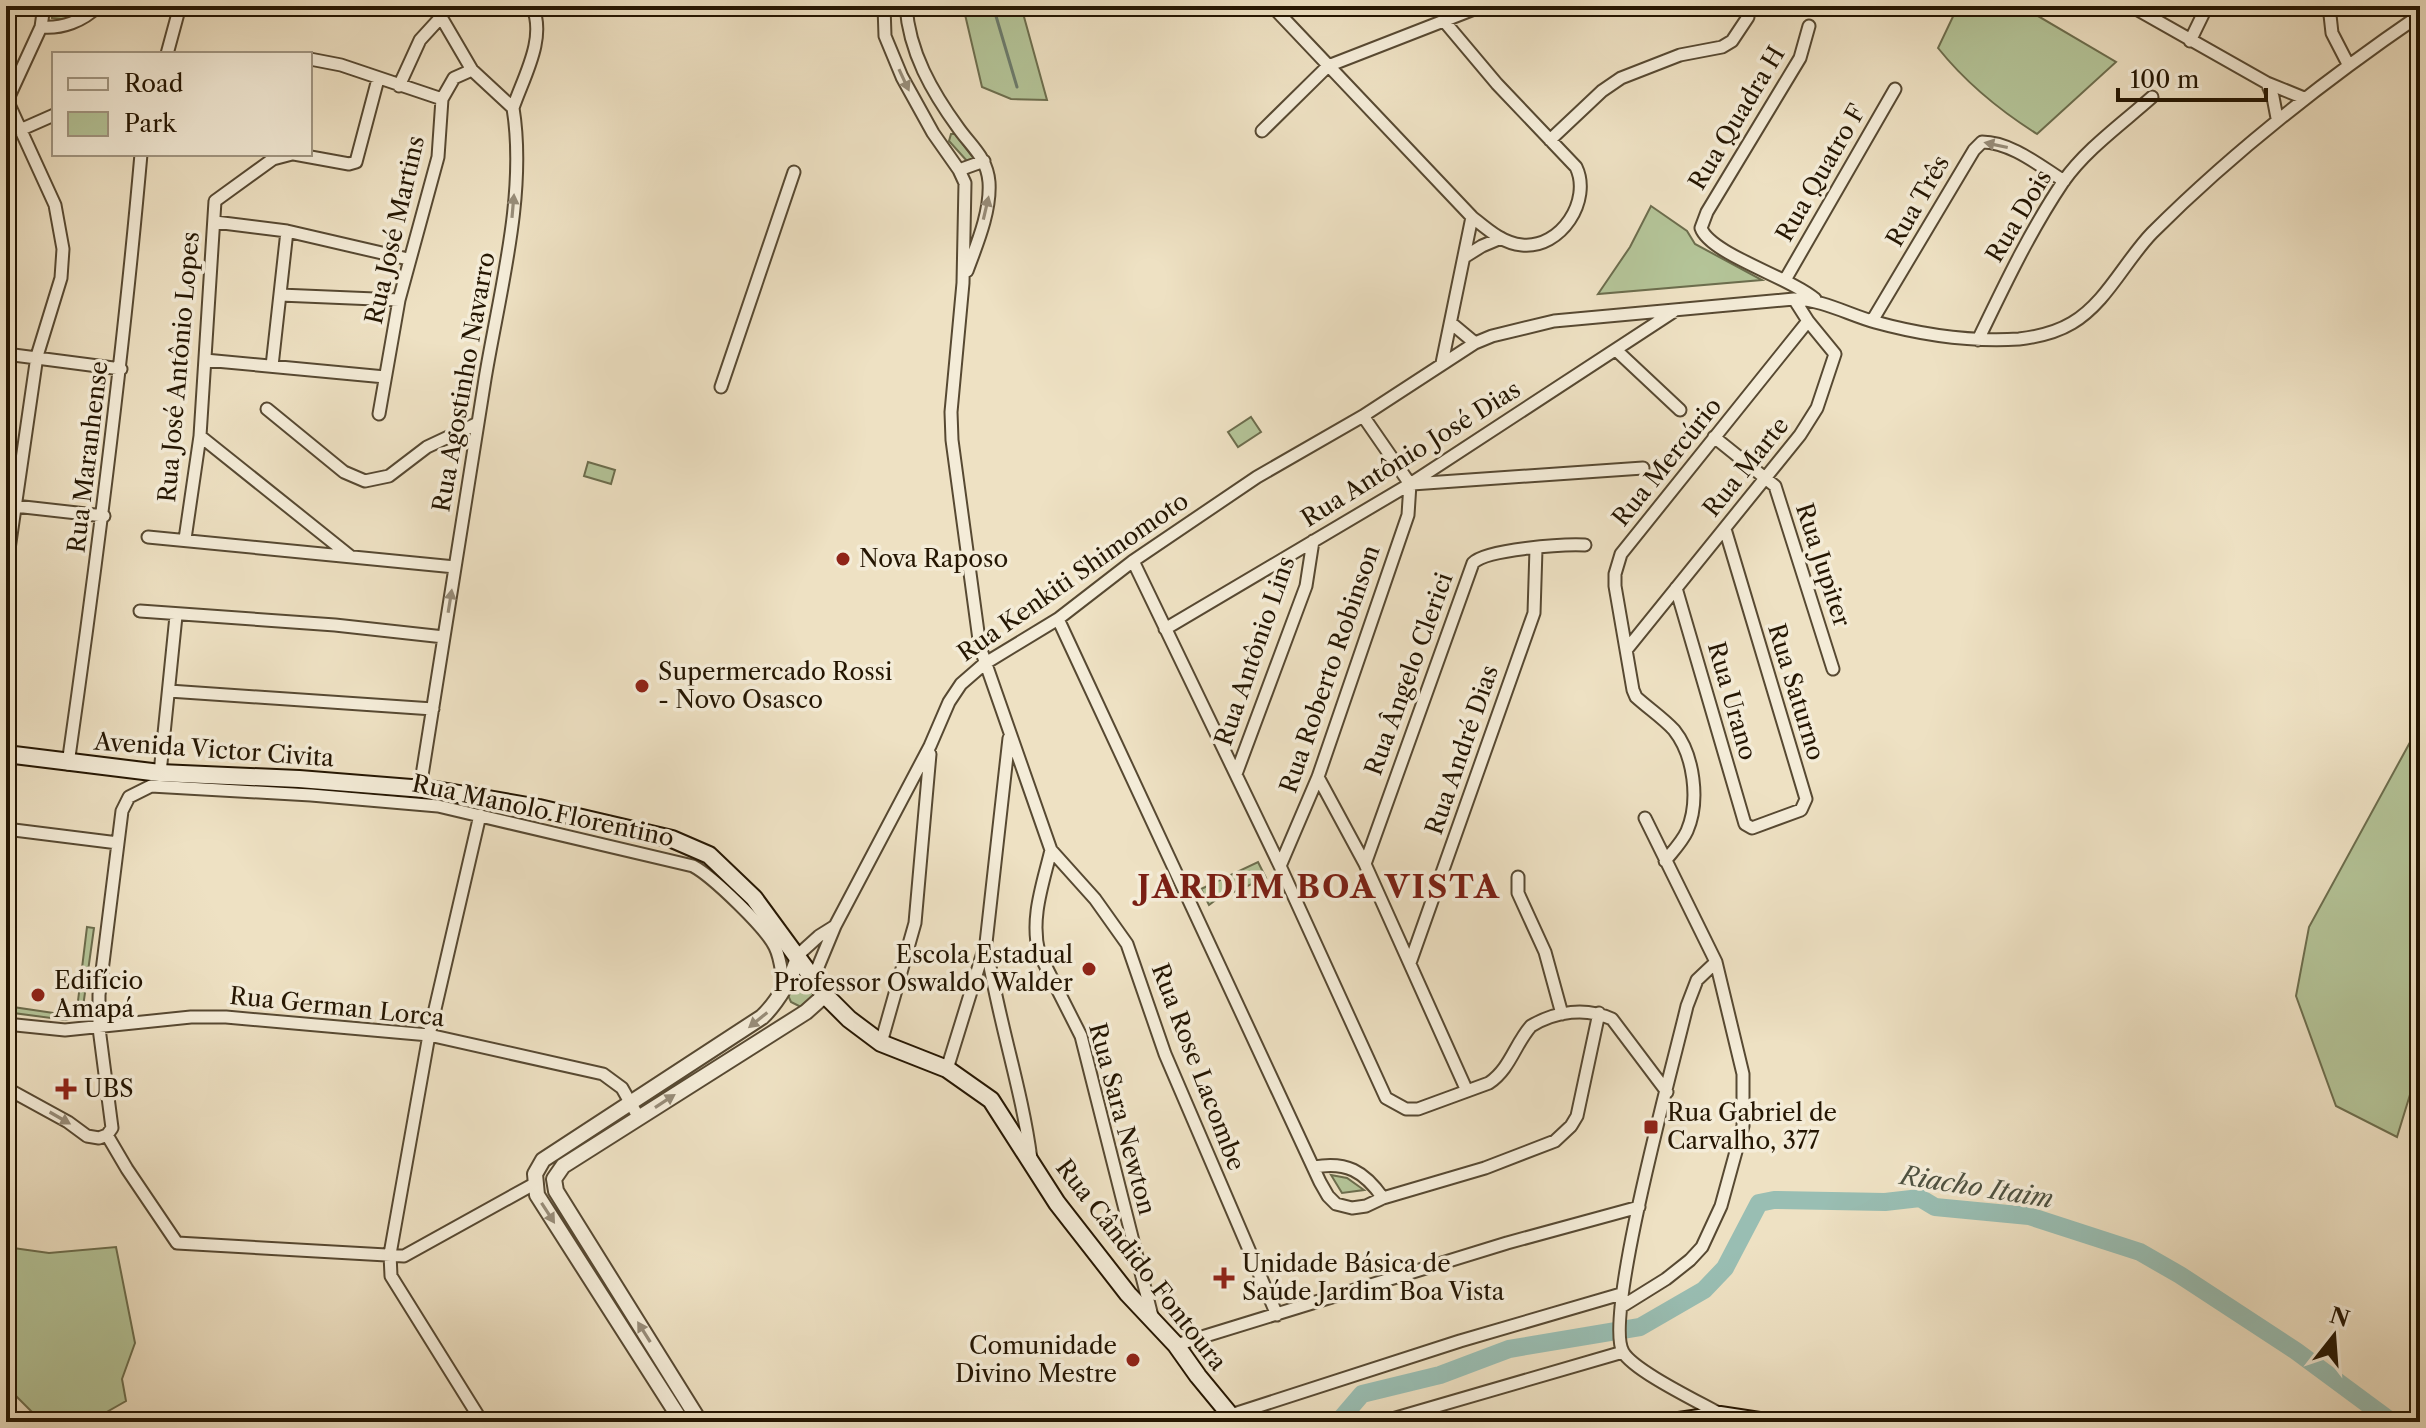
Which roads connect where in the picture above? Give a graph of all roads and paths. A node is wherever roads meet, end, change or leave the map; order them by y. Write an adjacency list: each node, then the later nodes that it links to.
1 (44, 6): 17 (street)
2 (98, 6): 17 (street)
3 (180, 6): 19 (street)
4 (532, 6): 32 (street)
5 (884, 6): 38 (street, one-way to 38)
6 (906, 6): 36 (street)
7 (1272, 6): 22 (street)
8 (1482, 6): 15 (street)
9 (2131, 6): 18 (street)
10 (2207, 6): 18 (street)
11 (2329, 6): 21 (street)
12 (440, 12): 23 (street); 26 (street)
13 (2420, 15): 21 (street)
14 (1748, 17): 39 (street)
15 (1444, 21): 22 (street); 39 (street)
16 (1809, 26): 53 (street, Rua Quadra H)
17 (41, 27): 31 (street)
18 (2190, 41): 25 (street)
19 (168, 52)
20 (312, 59): 24 (street)
21 (2348, 64): 29 (street)
22 (1328, 66): 37 (street); 47 (street)
23 (472, 70): 30 (street); 32 (street)
24 (378, 79): 26 (street); 42 (street)
25 (2267, 83): 29 (street); 34 (street)
26 (399, 86): 30 (street)
27 (1895, 89): 53 (street, Rua Quatro F)
28 (2152, 97): 46 (street, Rua Dois)
29 (2304, 98): 34 (street)
30 (442, 99): 52 (street, Rua José Martins)
31 (6, 101): 35 (street)
32 (513, 108): 78 (street, Rua Agostinho Navarro, one-way to 32)
33 (52, 116): 35 (street)
34 (2277, 118): 63 (street)
35 (20, 130): 67 (street)
36 (960, 130): 38 (street); 43 (street)
37 (1262, 131)
38 (933, 133): 44 (street)
39 (1550, 140): 50 (street)
40 (141, 156): 71 (street, Rua Maranhense)
41 (285, 156): 48 (street, Rua José Antônio Lopes)
42 (304, 156)
43 (984, 161): 44 (street); 54 (street, one-way to 43)
44 (959, 170): 54 (street)
45 (794, 172): 73 (street)
46 (2064, 181): 61 (street, Rua Três, one-way to 61); 63 (street, Rua Dois)
47 (1472, 217): 50 (street); 51 (street)
48 (215, 222): 49 (street); 68 (street, Rua José Antônio Lopes)
49 (287, 231): 52 (street); 55 (street)
50 (1501, 238): 51 (street)
51 (1466, 256): 62 (street)
52 (408, 259): 57 (street, Rua José Martins)
53 (1785, 280): 58 (street)
54 (963, 283): 103 (street)
55 (280, 295): 57 (street); 70 (street)
56 (1794, 299): 58 (street, Rua Kenkiti Shimomoto); 59 (street, Rua Kenkiti Shimomoto); 60 (street, Rua Marte)
57 (399, 300): 72 (street, Rua José Martins)
58 (1816, 300): 61 (street)
59 (1676, 310): 64 (street, Rua Kenkiti Shimomoto); 65 (street, Rua Antônio José Dias)
60 (1808, 321): 80 (street, Rua Mercúrio); 82 (street, Rua Marte)
61 (1872, 321): 63 (street)
62 (1451, 323): 64 (street); 69 (street)
63 (1978, 340)
64 (1475, 343): 69 (street, Rua Kenkiti Shimomoto)
65 (1616, 350): 75 (street); 83 (street, Rua Antônio José Dias)
66 (6, 354): 67 (street)
67 (37, 356): 71 (street); 84 (street)
68 (205, 360): 70 (street); 79 (street, Rua José Antônio Lopes)
69 (1442, 363): 77 (street, Rua Kenkiti Shimomoto)
70 (272, 366): 72 (street)
71 (121, 369): 85 (street, Rua Maranhense)
72 (385, 377): 76 (street, Rua José Martins)
73 (721, 387)
74 (267, 409): 78 (street)
75 (1680, 410)
76 (379, 414)
77 (1363, 416): 83 (street); 93 (street, Rua Kenkiti Shimomoto)
78 (478, 423): 94 (street, Rua Agostinho Navarro)
79 (200, 436): 88 (street, Rua José Antônio Lopes); 92 (street)
80 (1714, 437): 82 (street); 102 (street, Rua Mercúrio)
81 (1643, 468): 83 (street)
82 (1767, 476): 86 (street, Rua Marte); 104 (street, Rua Jupiter)
83 (1410, 484): 89 (street, Rua Antônio José Dias); 113 (street, Rua Roberto Robinson)
84 (10, 505): 85 (street); 95 (street)
85 (104, 516): 110 (street, Rua Maranhense)
86 (1725, 529): 96 (street, Rua Marte); 117 (street, Rua Saturno)
87 (148, 537): 88 (street)
88 (185, 539): 92 (street)
89 (1313, 541): 100 (street, Rua Antônio José Dias); 112 (street, Rua Antônio Lins)
90 (1585, 545): 91 (street, Rua Ângelo Clerici)
91 (1536, 549): 122 (street, Rua Ângelo Clerici); 129 (street, Rua André Dias)
92 (350, 556): 94 (street)
93 (1133, 561): 99 (street, Rua Kenkiti Shimomoto); 100 (street)
94 (455, 567): 101 (street, Rua Agostinho Navarro, one-way to 94)
95 (6, 570)
96 (1676, 588): 102 (street, Rua Marte); 117 (street, Rua Urano)
97 (140, 611): 98 (street)
98 (176, 616): 101 (street); 105 (street)
99 (1058, 619): 103 (street, Rua Kenkiti Shimomoto); 152 (street)
100 (1165, 629): 112 (street)
101 (444, 637): 106 (street, Rua Agostinho Navarro)
102 (1627, 649): 121 (street, Rua Mercúrio)
103 (984, 664): 107 (street); 108 (street, Rua Kenkiti Shimomoto)
104 (1833, 669)
105 (169, 691): 106 (street); 111 (street)
106 (433, 709): 114 (street, Rua Agostinho Navarro)
107 (1010, 733): 120 (street); 126 (street)
108 (930, 746): 125 (street, Rua Kenkiti Shimomoto); 141 (street)
109 (6, 754): 110 (main road, Avenida Victor Civita)
110 (68, 764): 111 (main road, Avenida Victor Civita)
111 (160, 773): 114 (main road, Avenida Victor Civita)
112 (1236, 774): 123 (street)
113 (1318, 777): 122 (street); 123 (street, Rua Roberto Robinson)
114 (420, 788): 127 (main road, Rua Cândido Fontoura)
115 (480, 815): 119 (street, Rua Manolo Florentino); 131 (street, Rua Manolo Florentino); 140 (street)
116 (1645, 818): 121 (street)
117 (1747, 826)
118 (6, 829): 119 (street)
119 (118, 843): 139 (street, Rua Manolo Florentino)
120 (1051, 850): 157 (street, Rua Sara Newton); 160 (street, Rua Rose Lacombe)
121 (1665, 861): 128 (street)
122 (1365, 864): 129 (street)
123 (1280, 866): 144 (street)
124 (1518, 877): 137 (street)
125 (835, 926): 127 (street, Rua Kenkiti Shimomoto); 130 (street, Rua Kenkiti Shimomoto)
126 (986, 943): 133 (street); 134 (street)
127 (798, 955): 130 (main road, Rua Cândido Fontoura); 131 (street)
128 (1716, 962): 145 (street); 159 (street)
129 (1410, 963): 144 (street)
130 (813, 979): 132 (main road, Rua Cândido Fontoura)
131 (782, 990): 136 (street); 147 (street, one-way to 147)
132 (825, 995): 136 (street); 141 (main road, Rua Cândido Fontoura)
133 (995, 998): 134 (street); 146 (street)
134 (970, 1000): 142 (street)
135 (1599, 1013): 137 (street); 145 (street); 154 (street)
136 (801, 1014): 149 (street, one-way to 136)
137 (1562, 1014): 144 (street)
138 (6, 1024): 139 (street, Rua German Lorca)
139 (99, 1028): 140 (street, Rua German Lorca); 150 (street, Rua Manolo Florentino)
140 (429, 1035): 147 (street, Rua German Lorca); 156 (street)
141 (881, 1043): 142 (main road, Rua Cândido Fontoura)
142 (947, 1069): 148 (main road, Rua Cândido Fontoura)
143 (6, 1088): 150 (street, one-way to 150)
144 (1467, 1091)
145 (1667, 1092): 155 (street)
146 (1019, 1096): 148 (street); 151 (street)
147 (630, 1104): 149 (street, Rua German Lorca); 153 (street)
148 (995, 1105): 151 (main road, Rua Cândido Fontoura)
149 (639, 1118): 164 (street, one-way to 149)
150 (107, 1135): 156 (street)
151 (1031, 1164): 158 (main road, Rua Cândido Fontoura)
152 (1314, 1167): 154 (street); 154 (street)
153 (534, 1184): 156 (street); 164 (street, one-way to 164)
154 (1383, 1198)
155 (1639, 1207): 159 (street); 160 (street)
156 (390, 1254): 168 (street)
157 (1138, 1265): 158 (street); 161 (street, Rua Sara Newton)
158 (1128, 1294): 161 (main road, Rua Cândido Fontoura)
159 (1621, 1300): 163 (street); 167 (street)
160 (1277, 1315): 162 (street)
161 (1152, 1318): 162 (main road, Rua Cândido Fontoura)
162 (1176, 1345): 167 (main road, Rua Cândido Fontoura)
163 (1621, 1347): 165 (street); 171 (street)
164 (665, 1382): 169 (street); 170 (street)
165 (1720, 1415): 172 (main road); 173 (main road)
166 (2420, 1415): 174 (main road)
167 (1234, 1419)
168 (482, 1422)
169 (682, 1422)
170 (700, 1422)
171 (1382, 1422)
172 (1672, 1422)
173 (1766, 1422)
174 (2415, 1422)

